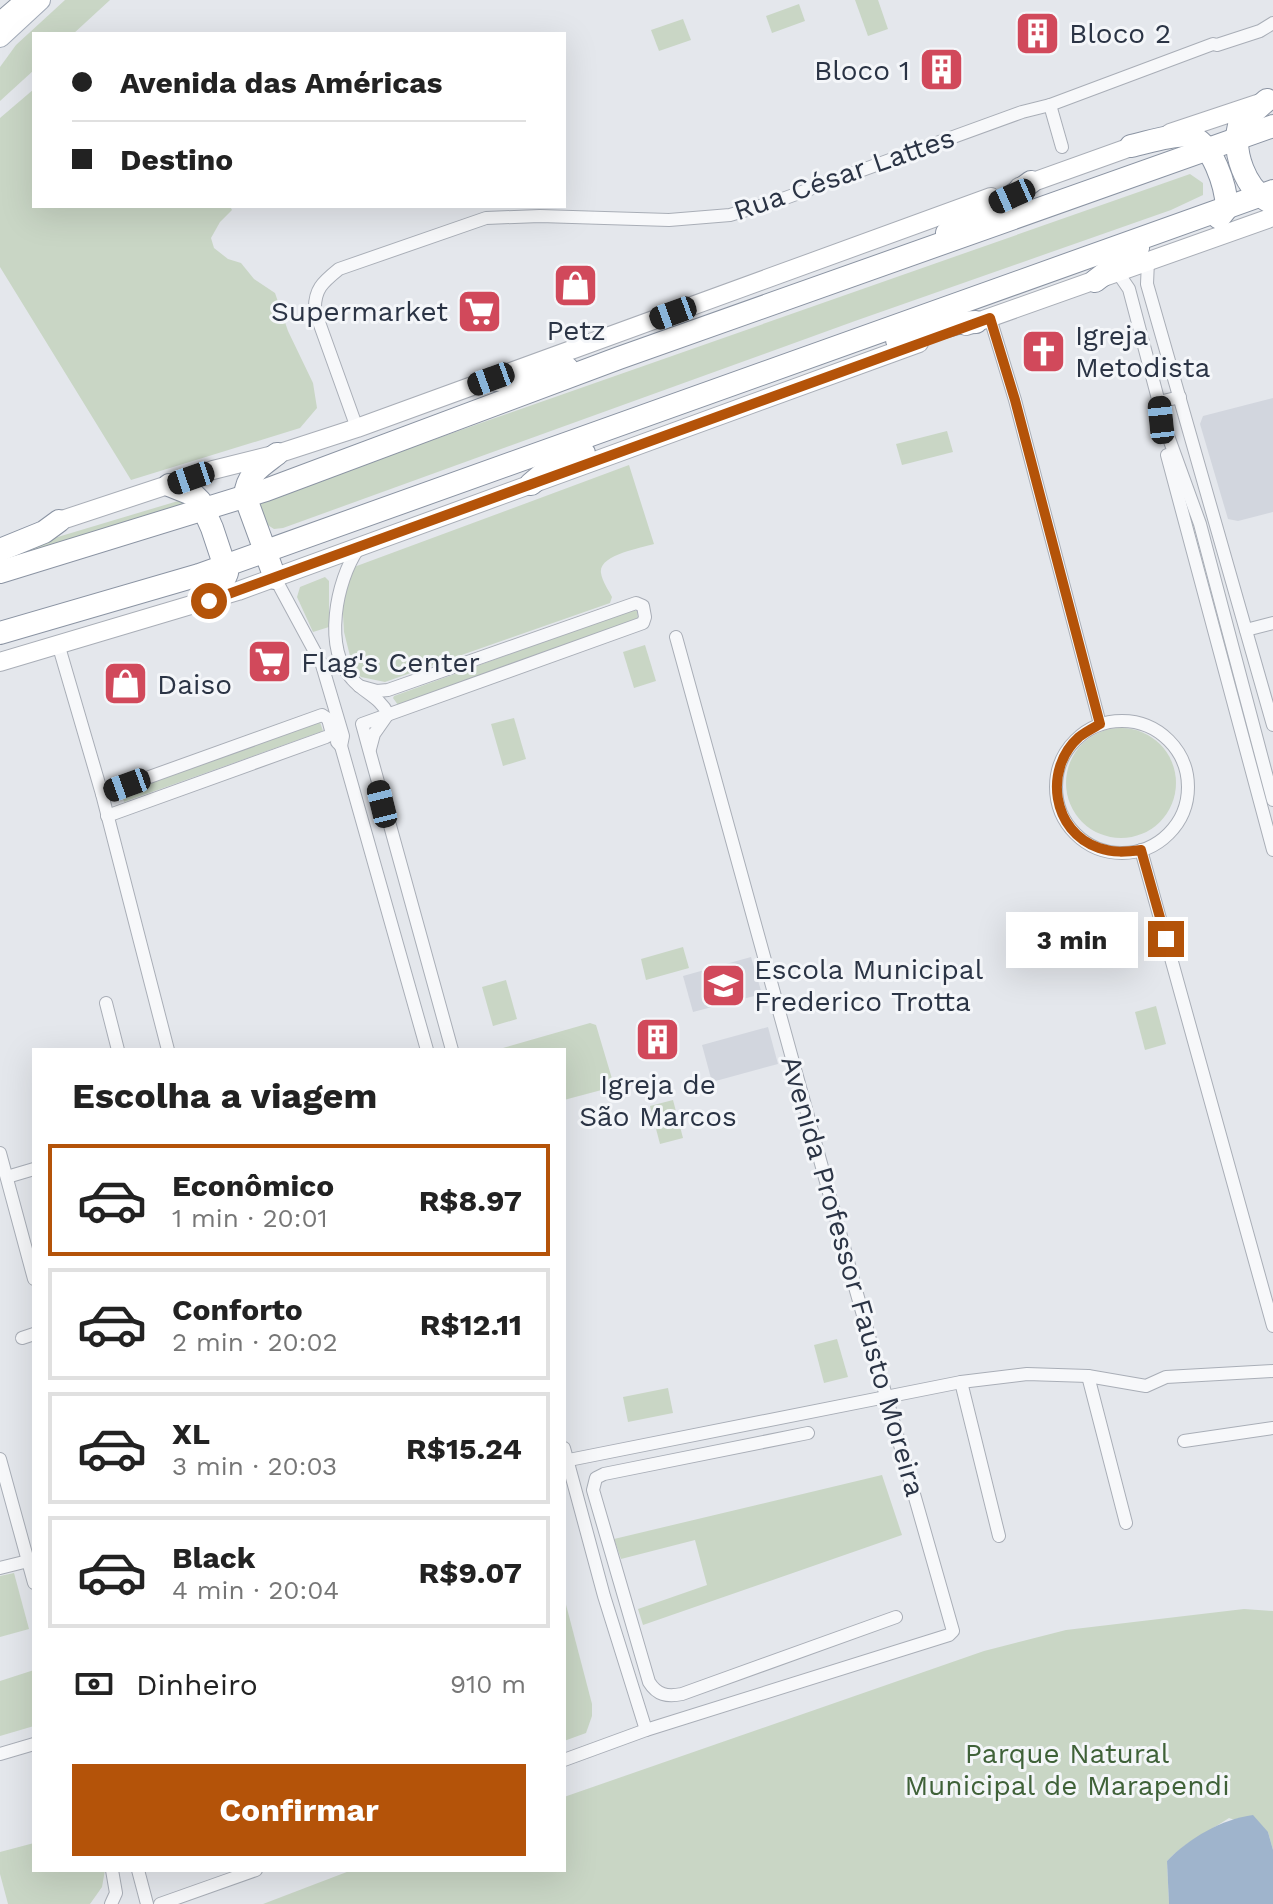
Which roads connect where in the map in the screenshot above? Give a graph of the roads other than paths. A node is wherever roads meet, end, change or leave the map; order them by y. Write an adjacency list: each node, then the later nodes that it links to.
1 (13, 0): 4 (highway)
2 (28, 0): 6 (highway)
3 (40, 0): 7 (main road)
4 (0, 12)
5 (1273, 23): 9 (street, Rua César Lattes)
6 (0, 24)
7 (0, 37)
8 (1270, 99): 11 (highway); 12 (main road)
9 (1050, 105): 13 (street); 31 (street, Rua César Lattes)
10 (1273, 126): 11 (highway)
11 (1237, 138): 14 (highway); 16 (highway)
12 (1131, 146): 14 (highway); 15 (main road)
13 (1062, 147)
14 (1205, 148): 17 (highway); 19 (highway)
15 (1031, 182): 19 (highway); 26 (main road)
16 (1268, 197): 17 (highway)
17 (1227, 208): 22 (highway); 25 (highway)
18 (1273, 217): 20 (main road)
19 (914, 254): 24 (highway)
20 (1148, 261): 21 (main road); 27 (street)
21 (1118, 273): 22 (main road); 28 (street)
22 (1095, 281): 23 (main road)
23 (983, 320): 25 (highway); 34 (main road); 57 (street)
24 (619, 358): 26 (highway); 36 (highway)
25 (798, 361): 29 (highway)
26 (491, 379): 31 (main road)
27 (1180, 397): 28 (street); 30 (street)
28 (1159, 402): 32 (street); 66 (street)
29 (645, 417): 34 (highway); 42 (highway)
30 (1189, 426): 32 (street); 49 (street)
31 (357, 428): 33 (main road)
32 (1167, 433): 63 (street)
33 (277, 454): 35 (main road); 36 (highway)
34 (531, 484): 40 (main road)
35 (169, 485): 37 (highway); 38 (main road)
36 (245, 496): 37 (highway); 42 (highway)
37 (204, 508): 43 (highway); 44 (highway)
38 (59, 521): 39 (main road); 41 (highway)
39 (0, 538)
40 (358, 549): 45 (main road); 48 (street)
41 (0, 550)
42 (264, 552): 43 (highway); 45 (highway)
43 (226, 566): 46 (highway); 50 (highway)
44 (0, 572)
45 (275, 578): 46 (main road); 52 (street)
46 (209, 601): 53 (main road)
47 (1273, 623): 49 (street)
48 (334, 629): 52 (street); 55 (street)
49 (1246, 630): 58 (street)
50 (0, 633)
51 (676, 637): 80 (street, Avenida Professor Fausto Moreira)
52 (309, 639): 60 (street)
53 (59, 647): 54 (main road); 62 (street)
54 (0, 662)
55 (359, 686): 56 (street); 56 (street)
56 (388, 714): 61 (street); 61 (street)
57 (1100, 724): 65 (street); 65 (street)
58 (1273, 725)
59 (332, 734): 60 (street); 62 (street); 64 (street)
60 (341, 746): 70 (street)
61 (369, 752): 71 (street)
62 (102, 794): 64 (street)
63 (1273, 800)
64 (107, 816): 69 (street)
65 (1141, 850): 76 (street)
66 (1273, 850)
67 (106, 1003): 68 (street)
68 (117, 1048)
69 (167, 1048)
70 (426, 1048)
71 (451, 1048)
72 (0, 1153): 74 (street)
73 (32, 1170): 74 (street)
74 (7, 1177): 75 (street)
75 (32, 1271)
76 (1273, 1326)
77 (1273, 1371): 78 (street)
78 (1088, 1376): 79 (street); 87 (street)
79 (961, 1382): 80 (street); 88 (street)
80 (886, 1398): 84 (street); 95 (street, Avenida Professor Fausto Moreira)
81 (1273, 1428): 83 (street)
82 (808, 1433): 92 (street)
83 (1184, 1441)
84 (566, 1457)
85 (0, 1459): 89 (street)
86 (566, 1461): 93 (street)
87 (1126, 1523)
88 (999, 1536)
89 (28, 1561): 90 (street); 91 (street)
90 (0, 1568)
91 (32, 1576)
92 (623, 1595): 93 (street); 94 (street)
93 (604, 1596): 95 (street)
94 (896, 1617)
95 (646, 1730): 98 (street)
96 (32, 1745): 97 (street)
97 (0, 1754)
98 (566, 1759)
99 (112, 1872): 102 (street)
100 (139, 1872): 103 (street)
101 (250, 1872): 104 (street)
102 (111, 1904)
103 (147, 1904)
104 (160, 1904)

